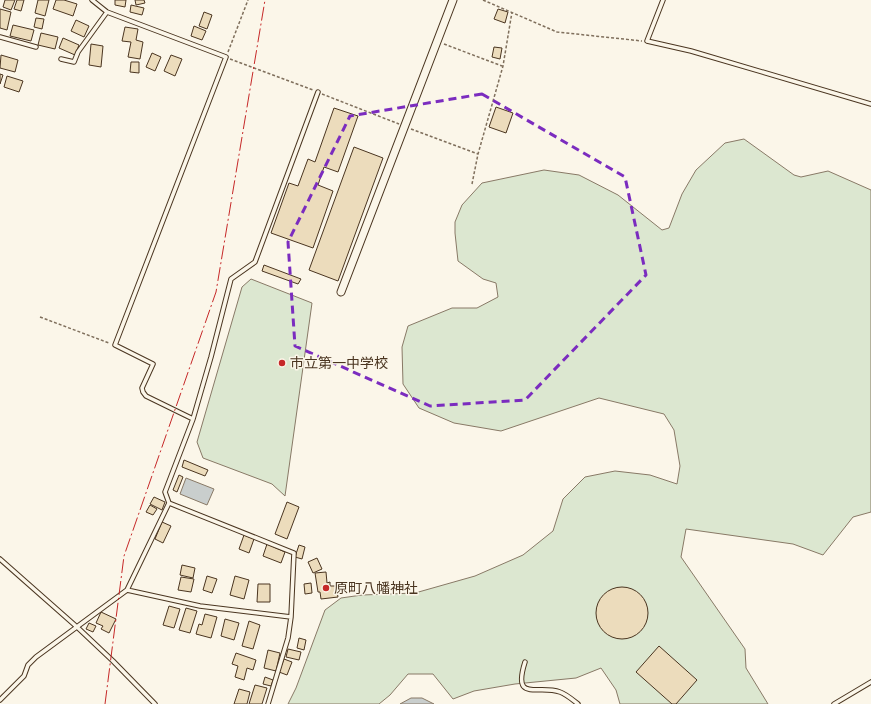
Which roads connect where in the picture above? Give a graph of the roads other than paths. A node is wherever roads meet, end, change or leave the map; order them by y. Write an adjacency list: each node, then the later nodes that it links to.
1 (92, 0): 4 (lane)
2 (453, 0): 10 (street)
3 (663, 0): 9 (lane)
4 (108, 12): 7 (lane); 11 (lane)
5 (0, 37): 6 (lane)
6 (36, 47)
7 (61, 59)
8 (318, 92): 11 (lane)
9 (871, 104)
10 (341, 292)
11 (193, 419): 12 (lane)
12 (169, 503): 14 (lane); 15 (lane)
13 (0, 559): 16 (lane)
14 (127, 590): 15 (lane); 16 (lane)
15 (291, 617): 21 (lane)
16 (77, 626): 19 (lane); 20 (lane)
17 (525, 662): 22 (lane)
18 (871, 682): 23 (lane)
19 (0, 700)
20 (155, 704)
21 (268, 704)
22 (578, 704)
23 (834, 704)

